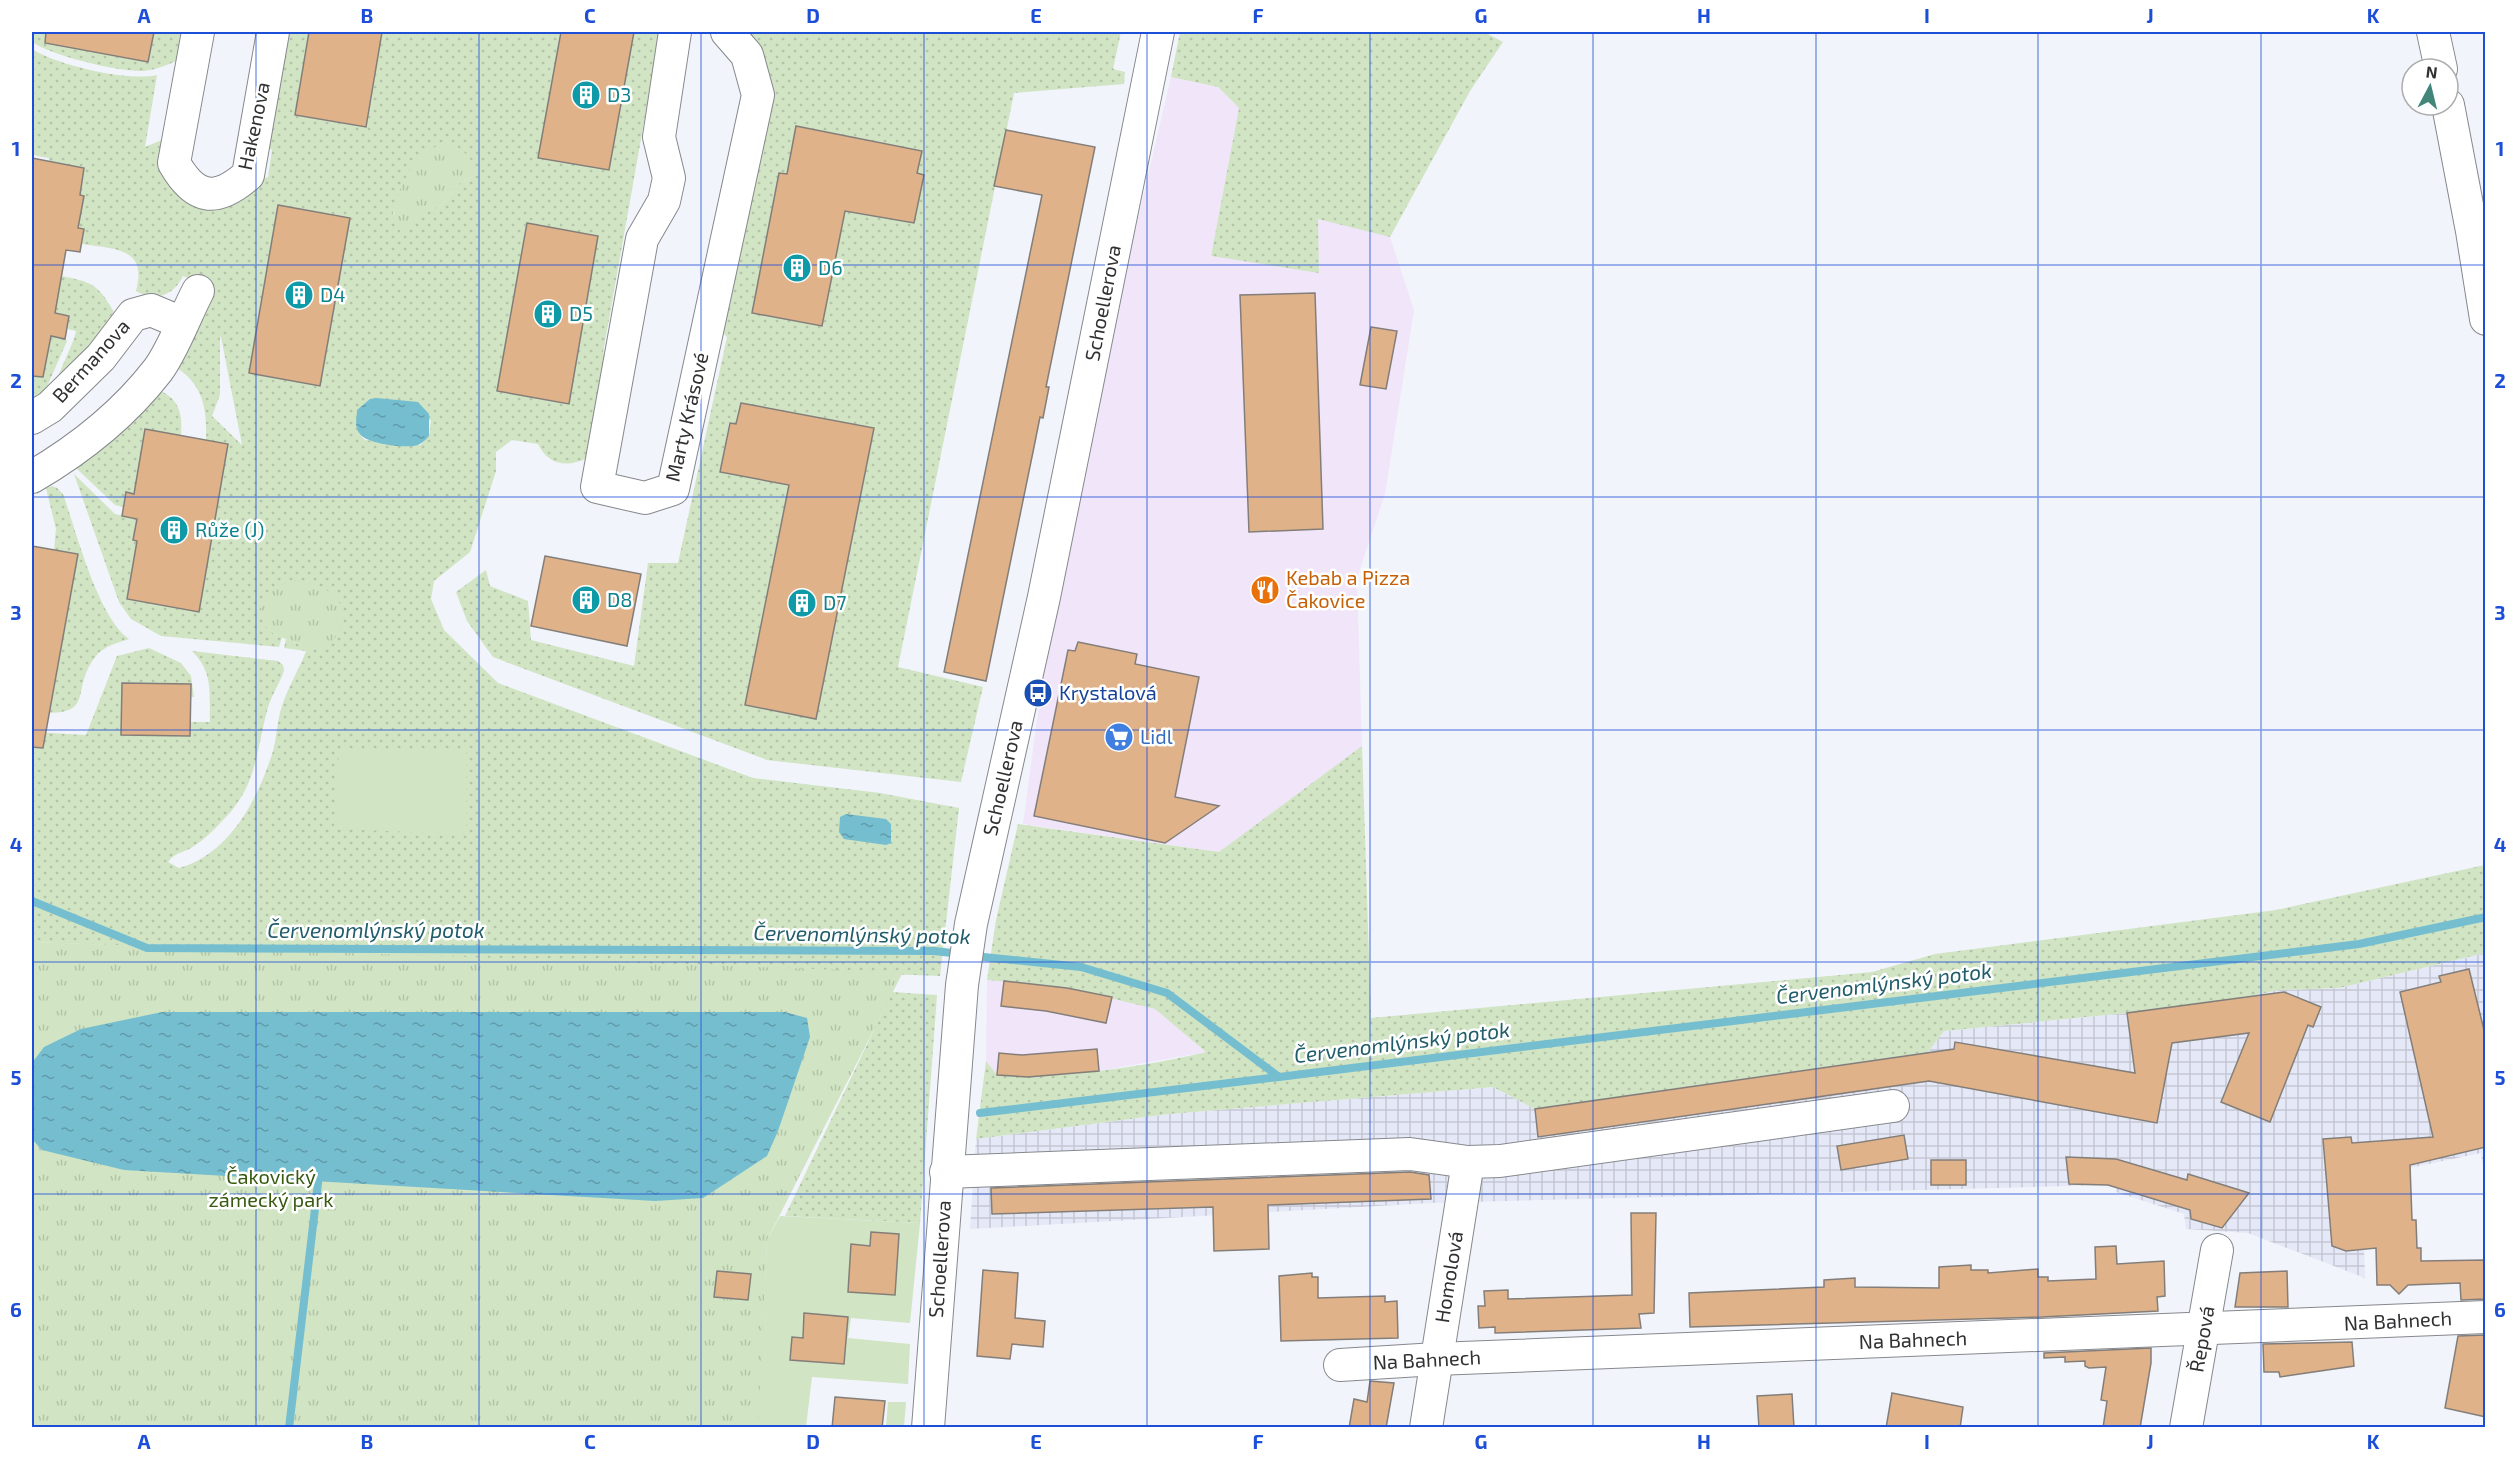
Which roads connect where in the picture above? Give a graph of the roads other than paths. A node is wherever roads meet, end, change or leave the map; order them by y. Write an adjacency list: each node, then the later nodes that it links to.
1 (198, 32): 2 (street, Hakenova)
2 (273, 32)
3 (675, 32): 4 (street, Marty Krásové)
4 (727, 32)
5 (1158, 32): 16 (street, Schoellerova)
6 (2433, 32): 7 (street)
7 (2438, 57)
8 (2450, 117): 10 (street)
9 (198, 291): 11 (street)
10 (2486, 319)
11 (182, 323): 12 (street, Bermanova); 13 (street)
12 (32, 418)
13 (32, 477)
14 (1893, 1106): 15 (street)
15 (1468, 1162): 16 (street); 20 (street, Homolová)
16 (946, 1172): 22 (street, Schoellerova)
17 (2217, 1250): 19 (street, Řepová)
18 (2486, 1317): 19 (street, Na Bahnech)
19 (2204, 1329): 20 (street, Na Bahnech); 24 (street, Řepová)
20 (1436, 1359): 21 (street, Na Bahnech); 23 (street, Homolová)
21 (1340, 1365)
22 (928, 1428)
23 (1426, 1428)
24 (2186, 1428)

